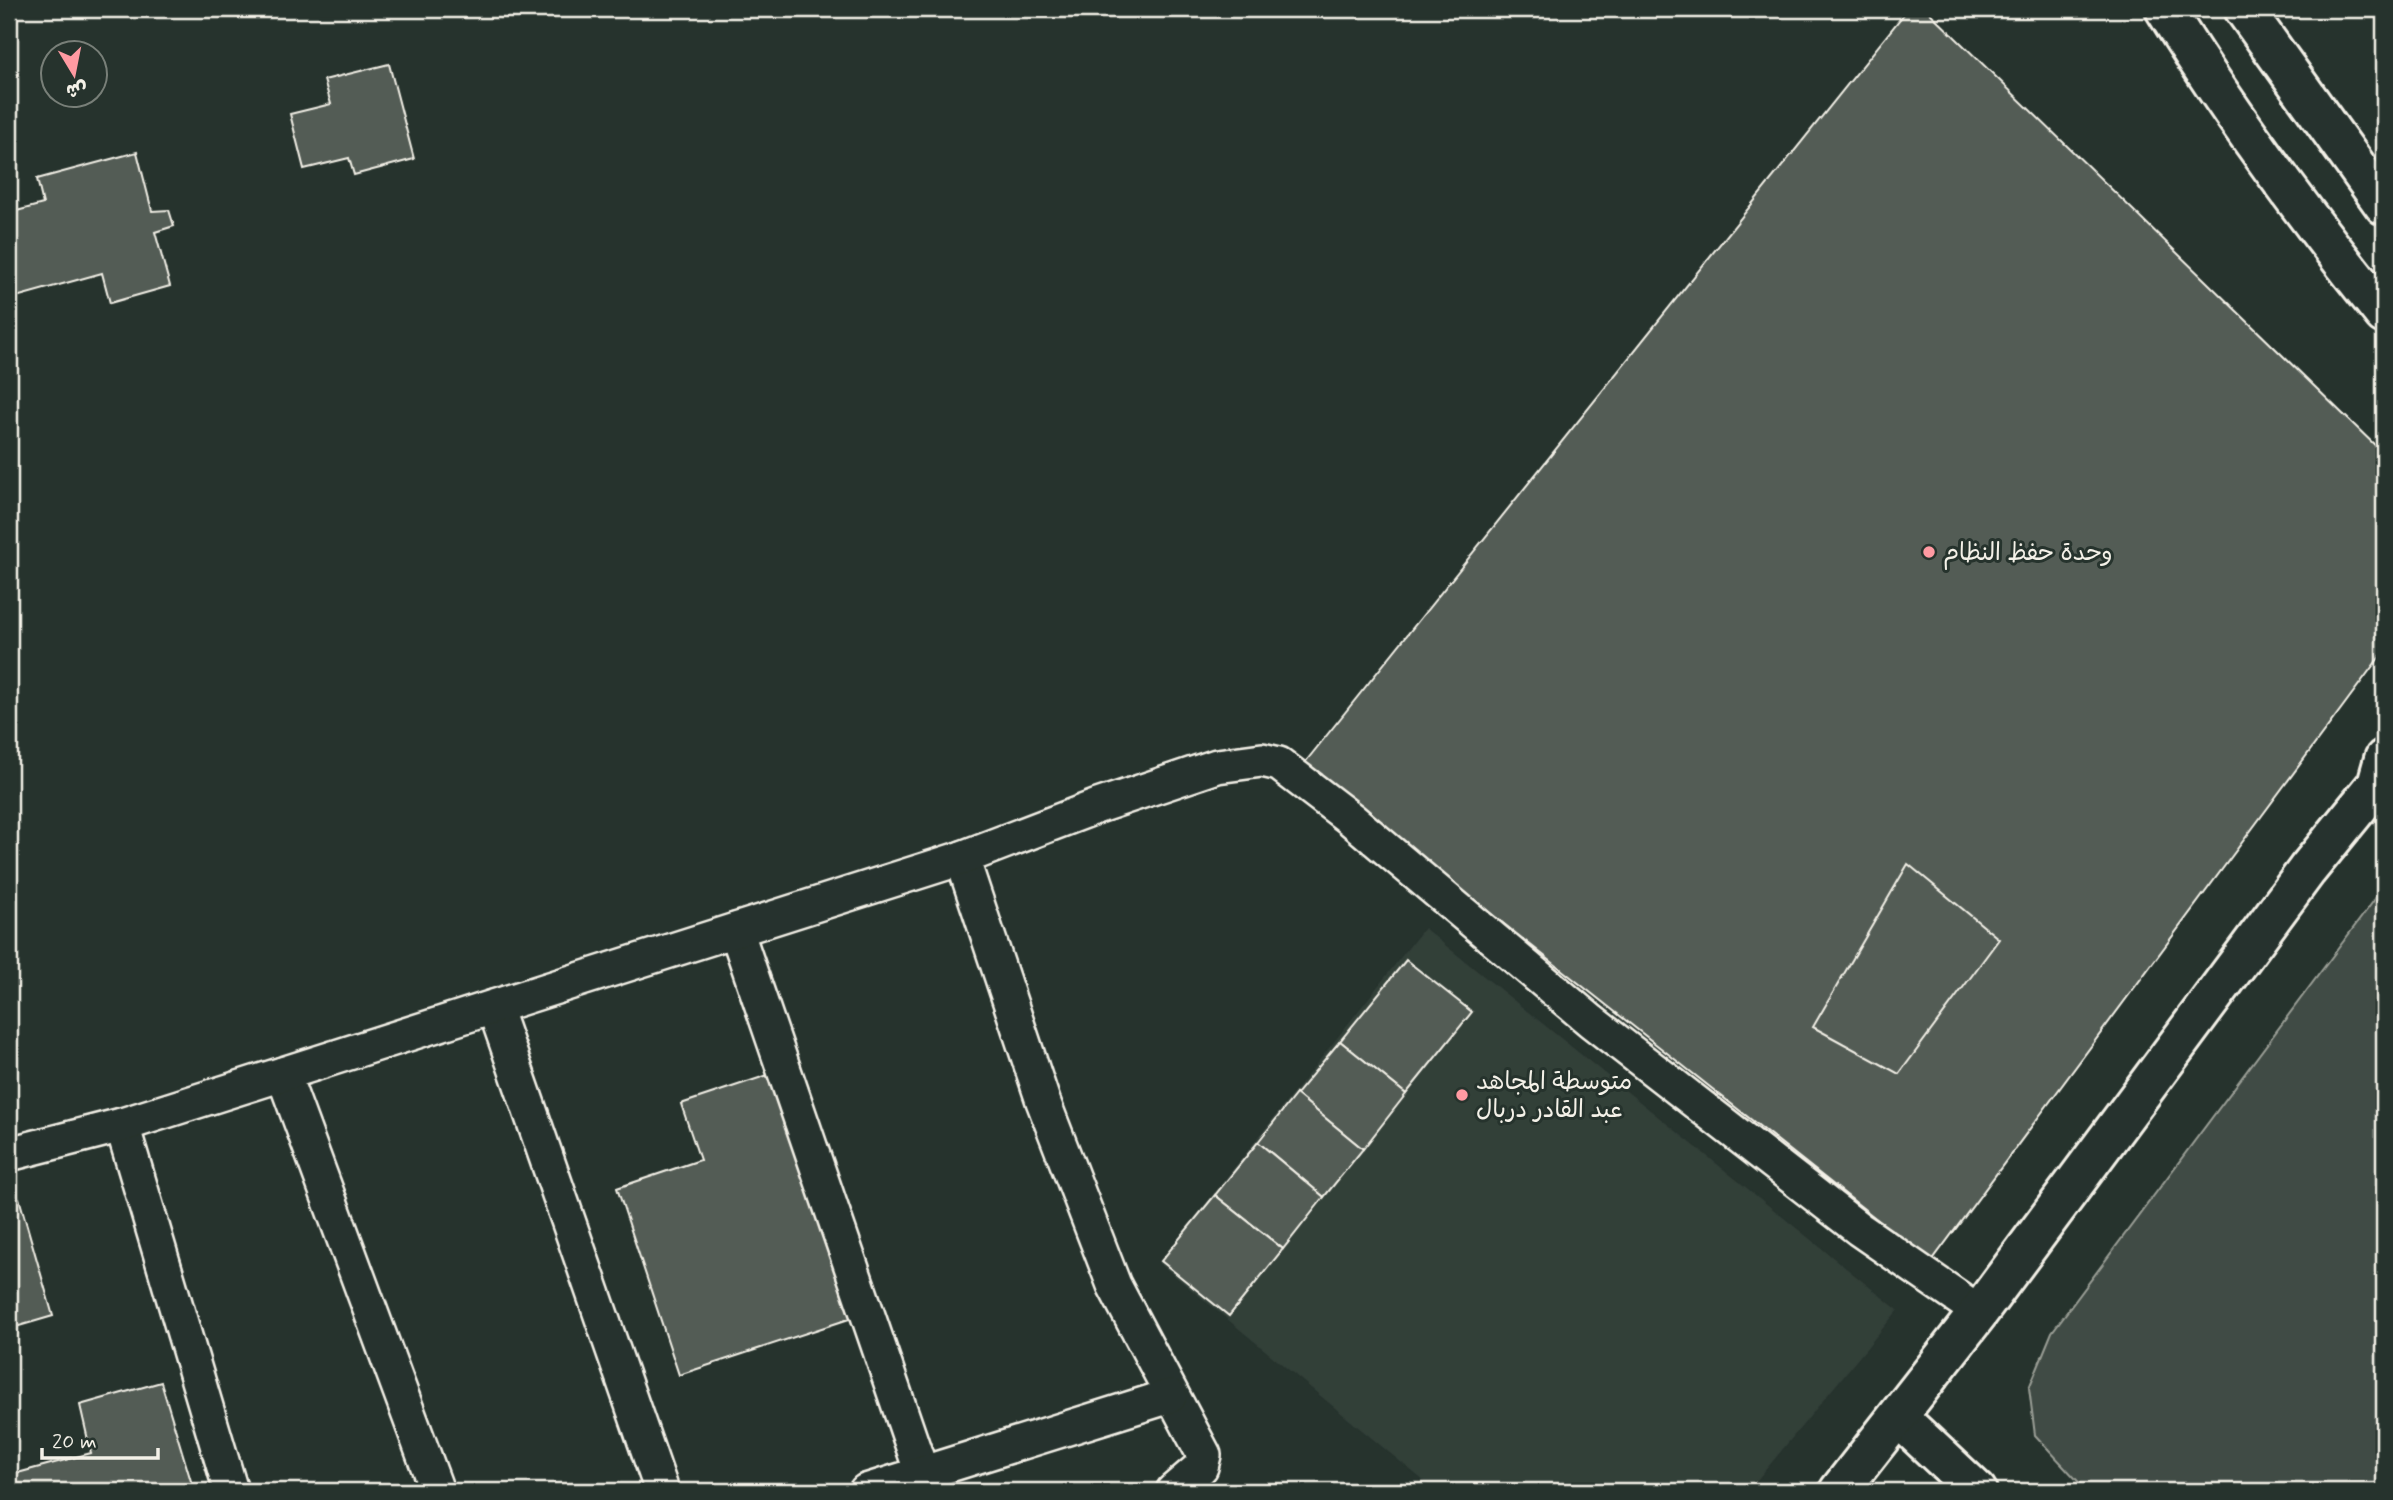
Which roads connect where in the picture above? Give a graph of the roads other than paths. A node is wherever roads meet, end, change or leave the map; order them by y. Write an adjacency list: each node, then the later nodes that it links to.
1 (2165, 9): 4 (main road)
2 (2244, 9): 3 (main road)
3 (2384, 205)
4 (2384, 314)
5 (2382, 775): 12 (main road)
6 (962, 858): 7 (street); 12 (street); 13 (street)
7 (736, 930): 8 (street); 15 (street)
8 (494, 1007): 9 (street); 18 (street)
9 (283, 1074): 10 (street); 17 (street)
10 (122, 1125): 11 (street); 16 (street)
11 (9, 1154)
12 (1979, 1311): 14 (main road)
13 (1170, 1396): 15 (street); 20 (street)
14 (1898, 1417): 21 (main road); 22 (main road)
15 (926, 1483): 19 (street)
16 (231, 1491)
17 (437, 1491)
18 (662, 1491)
19 (866, 1491)
20 (1173, 1491)
21 (1839, 1491)
22 (1977, 1491)

